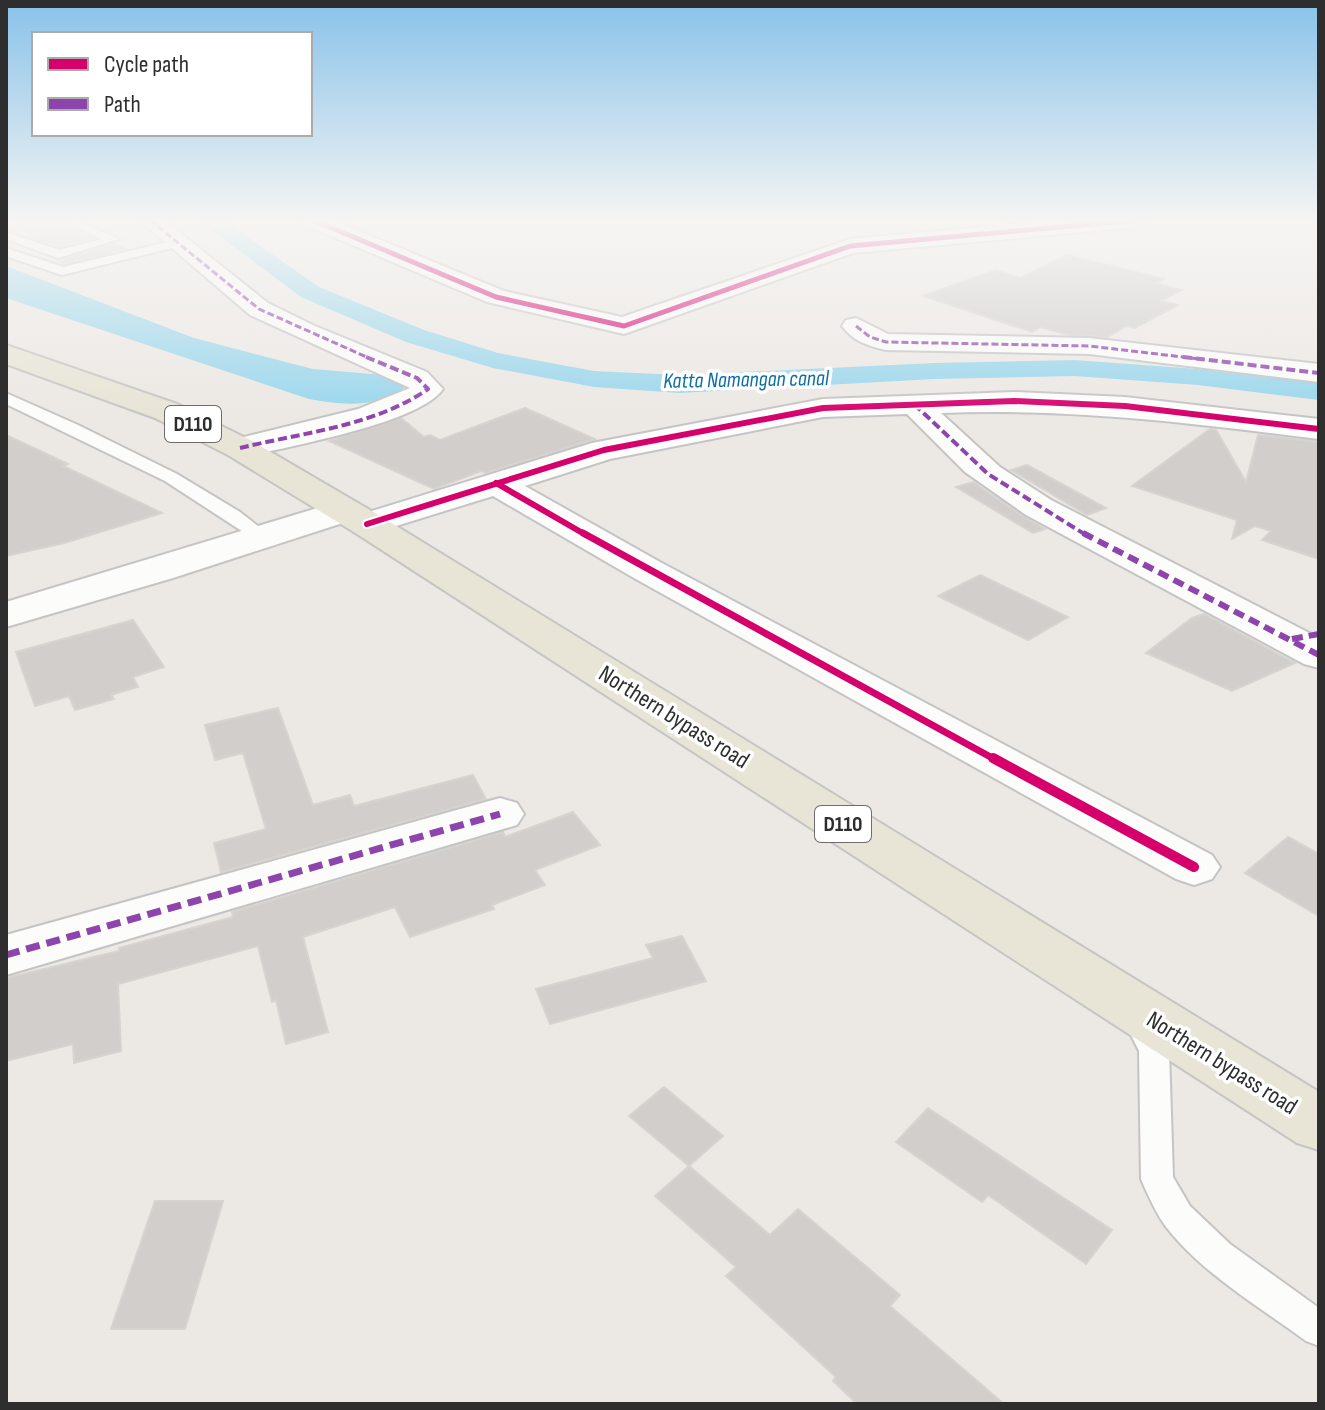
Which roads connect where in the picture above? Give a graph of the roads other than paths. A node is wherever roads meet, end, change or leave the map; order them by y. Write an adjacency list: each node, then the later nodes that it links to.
1 (229, 286): 10 (street)
2 (469, 286): 3 (street)
3 (738, 286)
4 (856, 326): 6 (street)
5 (6, 354): 10 (main road, Northern bypass road / D110)
6 (1319, 373)
7 (6, 398): 13 (lane)
8 (914, 404): 9 (street); 11 (street); 15 (street)
9 (1319, 429)
10 (240, 448): 12 (main road, Northern bypass road / D110)
11 (496, 483): 12 (street); 17 (street)
12 (356, 517): 13 (street); 19 (main road, Northern bypass road / D110)
13 (263, 537): 14 (street)
14 (6, 615)
15 (1310, 643)
16 (500, 814): 18 (street)
17 (1194, 867)
18 (6, 955)
19 (1131, 1006): 20 (main road, Northern bypass road / D110); 21 (lane)
20 (1319, 1124)
21 (1319, 1329)

